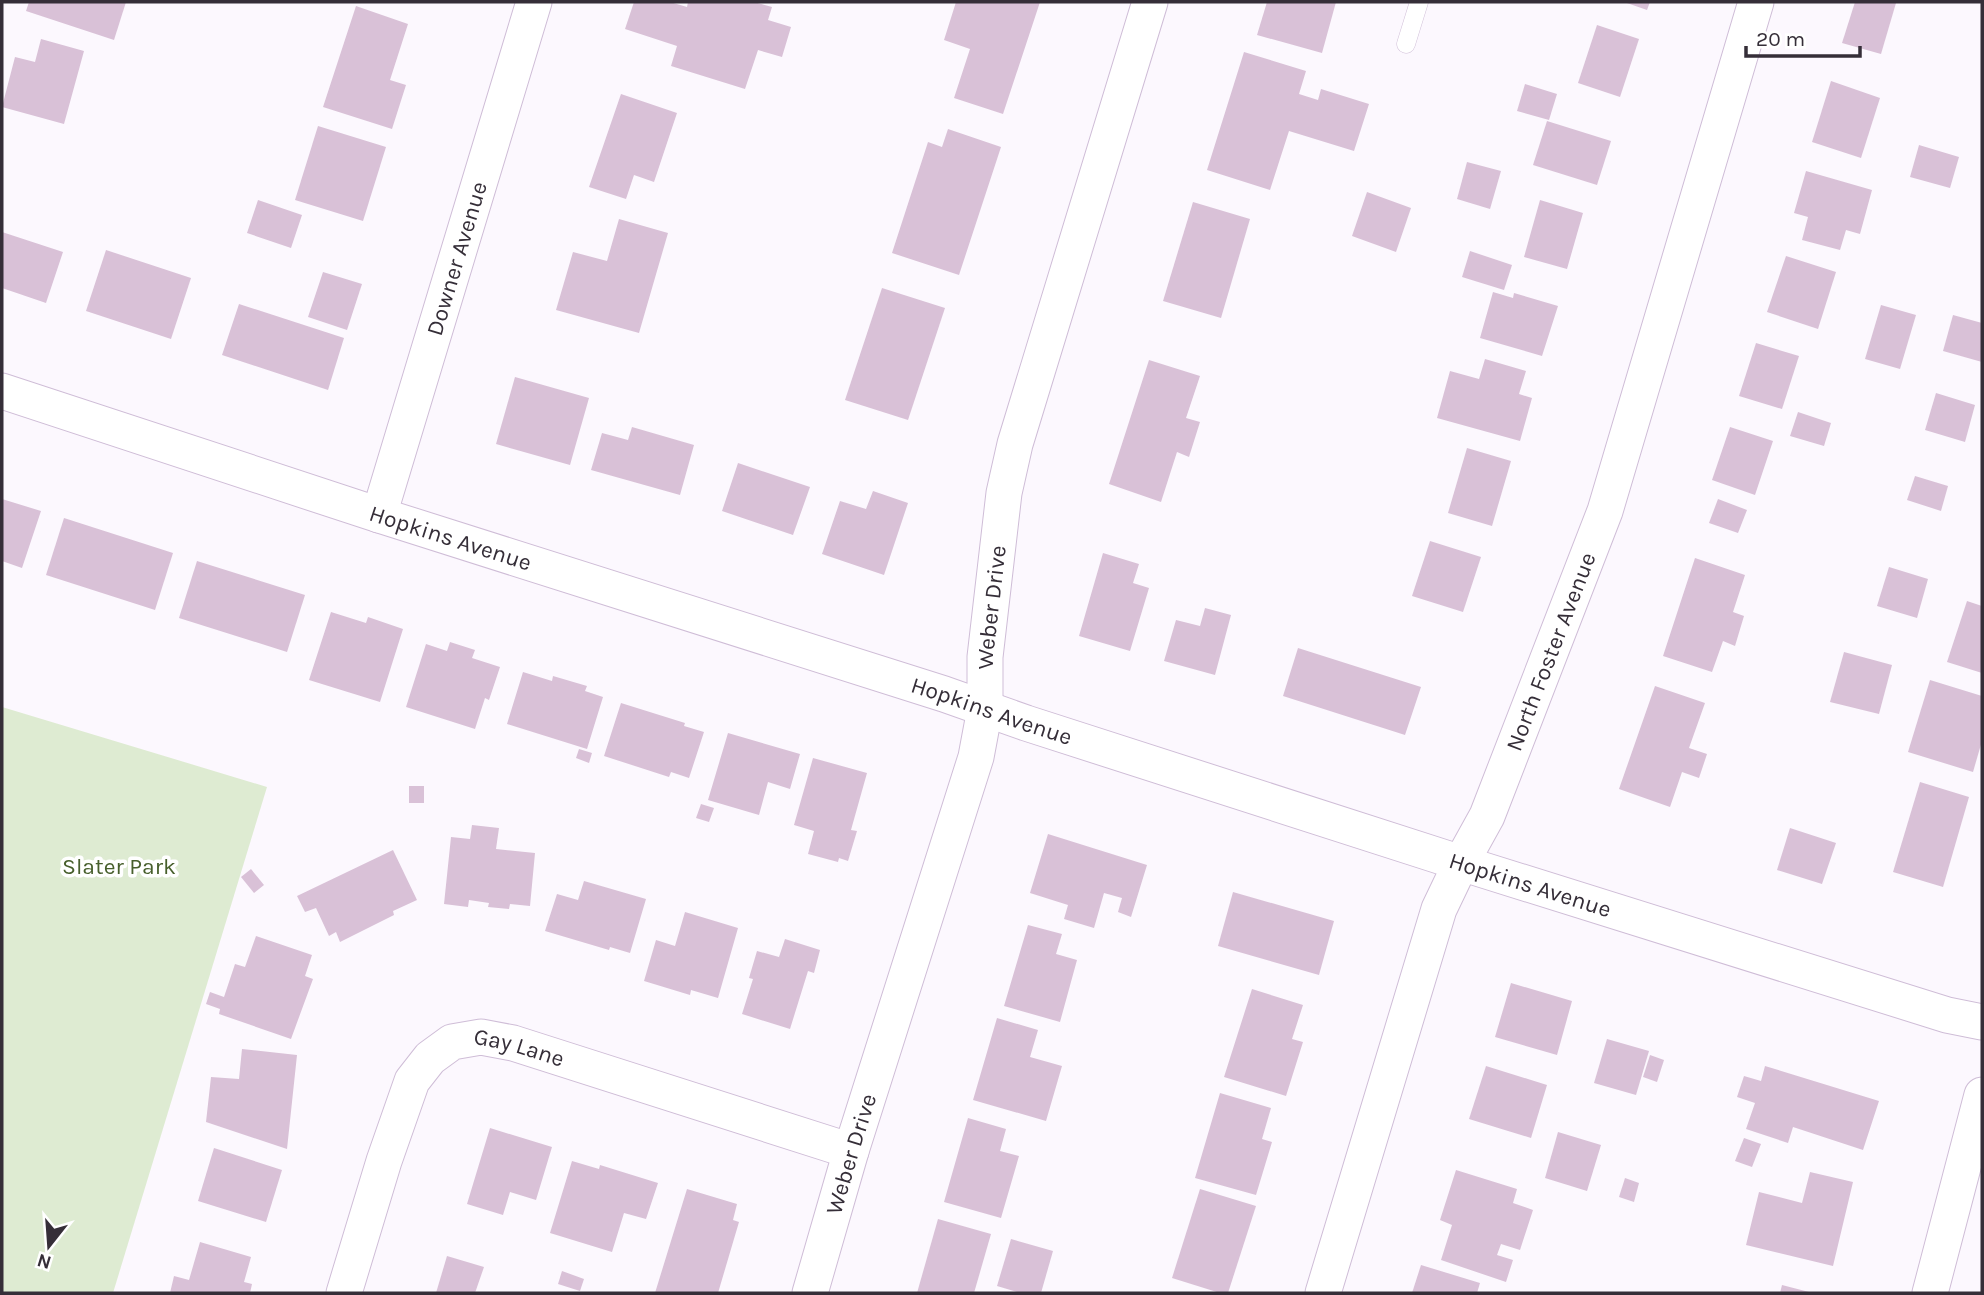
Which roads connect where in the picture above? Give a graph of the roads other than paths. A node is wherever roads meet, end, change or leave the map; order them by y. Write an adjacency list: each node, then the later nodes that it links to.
1 (534, 2): 7 (street, Downer Avenue)
2 (1150, 2): 8 (street, Weber Drive)
3 (1419, 2): 5 (lane)
4 (1756, 2): 9 (street, North Foster Avenue)
5 (1406, 44)
6 (2, 391): 7 (street, Hopkins Avenue)
7 (379, 515): 8 (street, Hopkins Avenue)
8 (985, 709): 9 (street, Hopkins Avenue); 12 (street, Weber Drive)
9 (1461, 863): 10 (street, Hopkins Avenue); 15 (street, North Foster Avenue)
10 (1982, 1022)
11 (1982, 1095): 16 (street)
12 (851, 1151): 13 (street, Gay Lane); 14 (street, Weber Drive)
13 (344, 1293)
14 (810, 1293)
15 (1323, 1293)
16 (1930, 1293)

